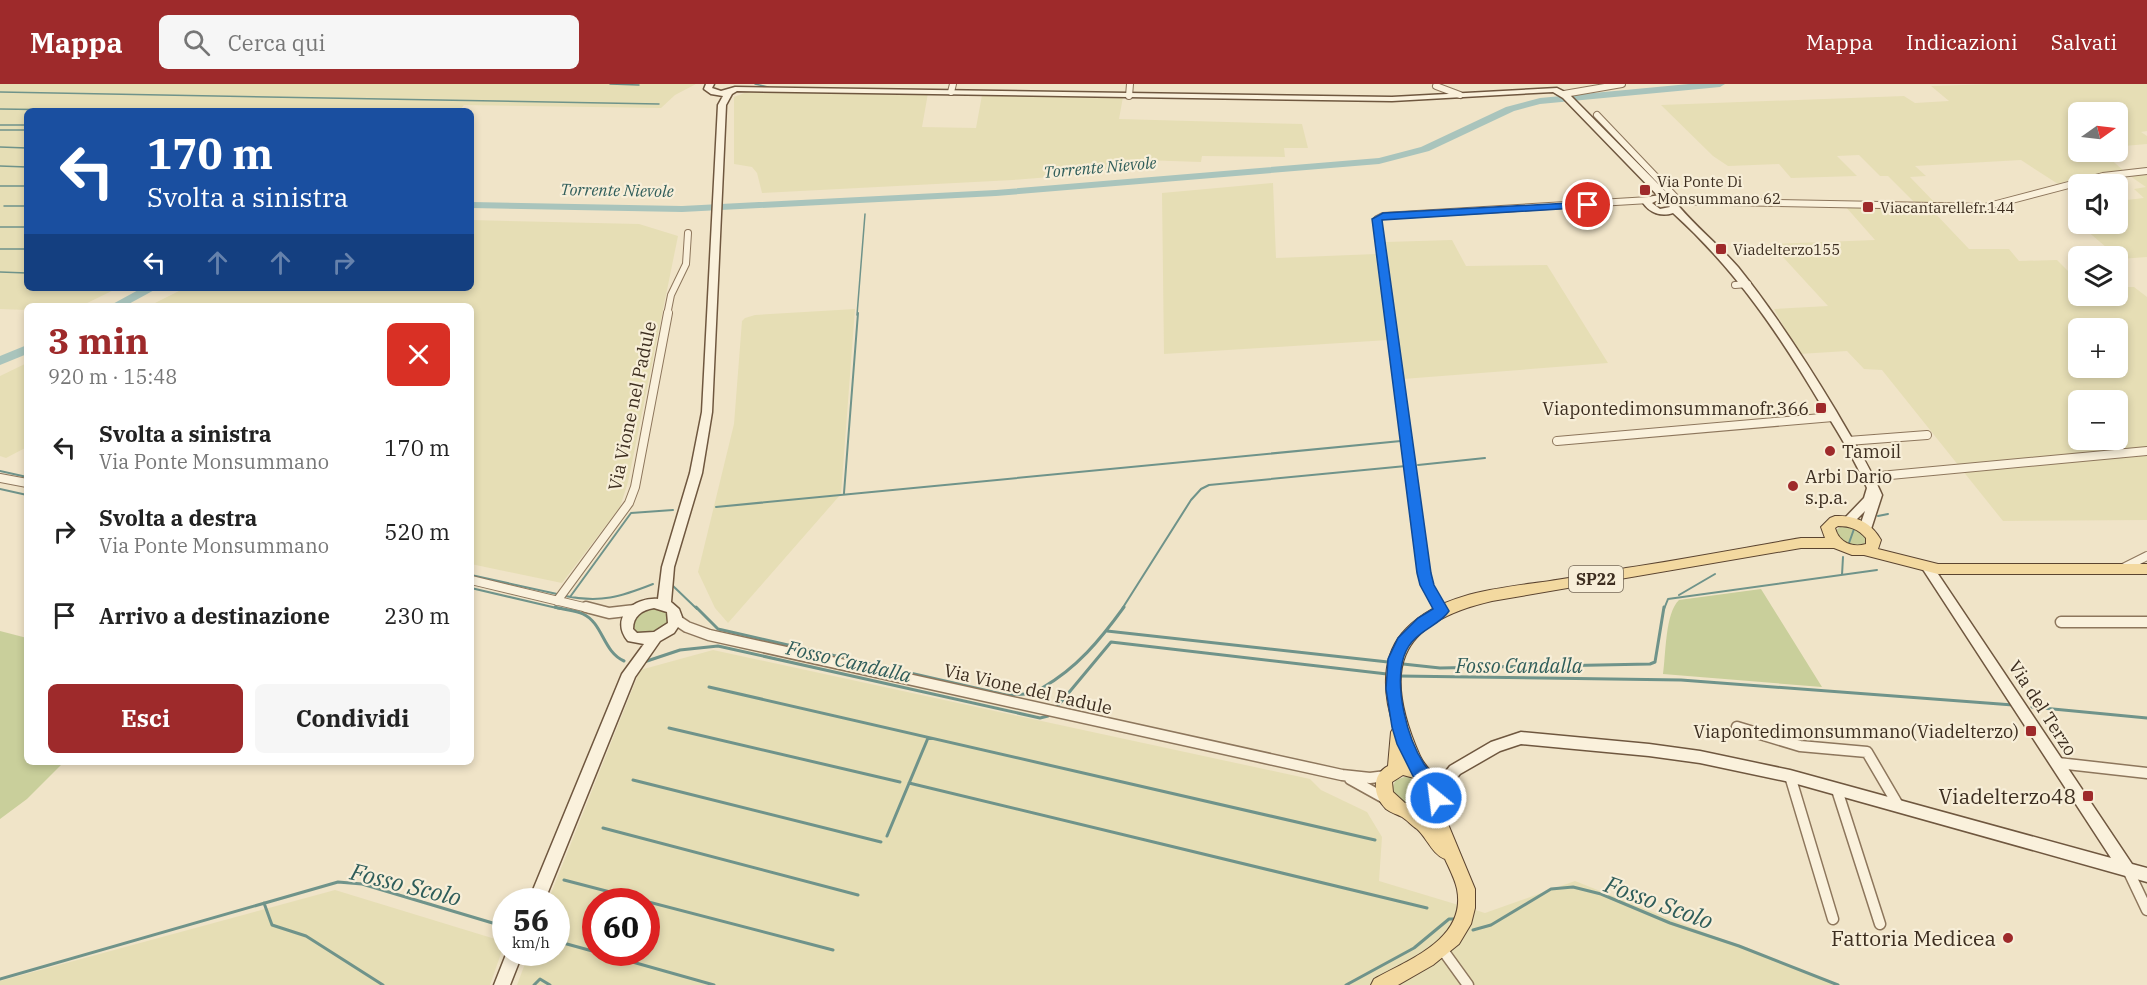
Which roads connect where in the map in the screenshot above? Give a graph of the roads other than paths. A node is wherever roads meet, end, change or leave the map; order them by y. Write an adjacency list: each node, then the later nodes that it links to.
1 (710, 84): 7 (street)
2 (1130, 84): 10 (street)
3 (1622, 84): 9 (street)
4 (1435, 85): 8 (street); 11 (street); 12 (street)
5 (735, 88): 6 (street); 7 (street); 13 (street)
6 (952, 88): 10 (street)
7 (717, 93): 13 (street)
8 (1461, 95): 9 (street); 11 (street)
9 (1565, 95): 16 (street)
10 (1130, 96): 12 (street)
11 (1444, 96): 12 (street)
12 (1426, 97)
13 (722, 105): 36 (street)
14 (1597, 115): 16 (street)
15 (2147, 171): 18 (street)
16 (1655, 183): 17 (street); 18 (street); 18 (street)
17 (1651, 202): 18 (street); 46 (street)
18 (1672, 205): 20 (street)
19 (688, 233): 42 (street, Via Vione nel Padule)
20 (1748, 284): 21 (street); 22 (street)
21 (1735, 285)
22 (1833, 417): 24 (street); 25 (street)
23 (1927, 435): 25 (street)
24 (1557, 441)
25 (1848, 441): 29 (street)
26 (2147, 451): 29 (street)
27 (0, 478): 28 (street)
28 (24, 482)
29 (1871, 482): 30 (street); 32 (street)
30 (1848, 521): 31 (main road, SP22); 32 (main road)
31 (1828, 532): 33 (main road, SP22); 34 (main road)
32 (1868, 540): 34 (main road, SP22); 37 (main road); 38 (main road)
33 (1801, 543): 34 (main road, SP22); 46 (main road, SP22)
34 (1837, 543)
35 (2147, 556): 39 (street)
36 (668, 567): 43 (street); 44 (street)
37 (1928, 568): 38 (main road); 57 (street, Via del Terzo)
38 (1958, 569): 39 (main road)
39 (2123, 569): 40 (main road)
40 (2147, 569)
41 (474, 581): 42 (street)
42 (557, 601): 47 (street)
43 (647, 604): 44 (street); 45 (street)
44 (664, 604): 48 (street)
45 (635, 610): 47 (street); 51 (street)
46 (1441, 611): 55 (main road, SP22)
47 (609, 613): 51 (street)
48 (675, 619): 53 (street); 62 (street, Via Vione del Padule)
49 (2061, 622): 50 (street)
50 (2147, 622)
51 (626, 624): 52 (street)
52 (633, 637): 53 (street); 54 (street)
53 (655, 639): 54 (street)
54 (629, 674): 72 (street)
55 (1400, 727): 59 (main road, SP22); 60 (main road, SP22)
56 (1737, 727): 67 (street)
57 (2058, 763): 61 (street); 70 (street, Via del Terzo)
58 (1455, 770): 60 (street); 63 (street); 65 (street)
59 (1391, 772): 60 (main road); 62 (street); 66 (main road, SP22)
60 (1422, 773): 65 (main road, SP22)
61 (2147, 773)
62 (1342, 775): 66 (street)
63 (1790, 776): 64 (street); 74 (street)
64 (1837, 790): 67 (street); 75 (street)
65 (1435, 798): 68 (main road); 69 (main road)
66 (1388, 800): 68 (main road)
67 (1898, 805): 70 (street)
68 (1409, 813): 69 (main road)
69 (1456, 864): 76 (main road)
70 (2127, 869): 71 (street); 73 (street)
71 (2147, 874)
72 (542, 888)
73 (2147, 910)
74 (1833, 920)
75 (1880, 924)
76 (1442, 949): 79 (main road); 80 (street)
77 (509, 966): 78 (street)
78 (502, 985)
79 (1380, 985)
80 (1468, 985)

